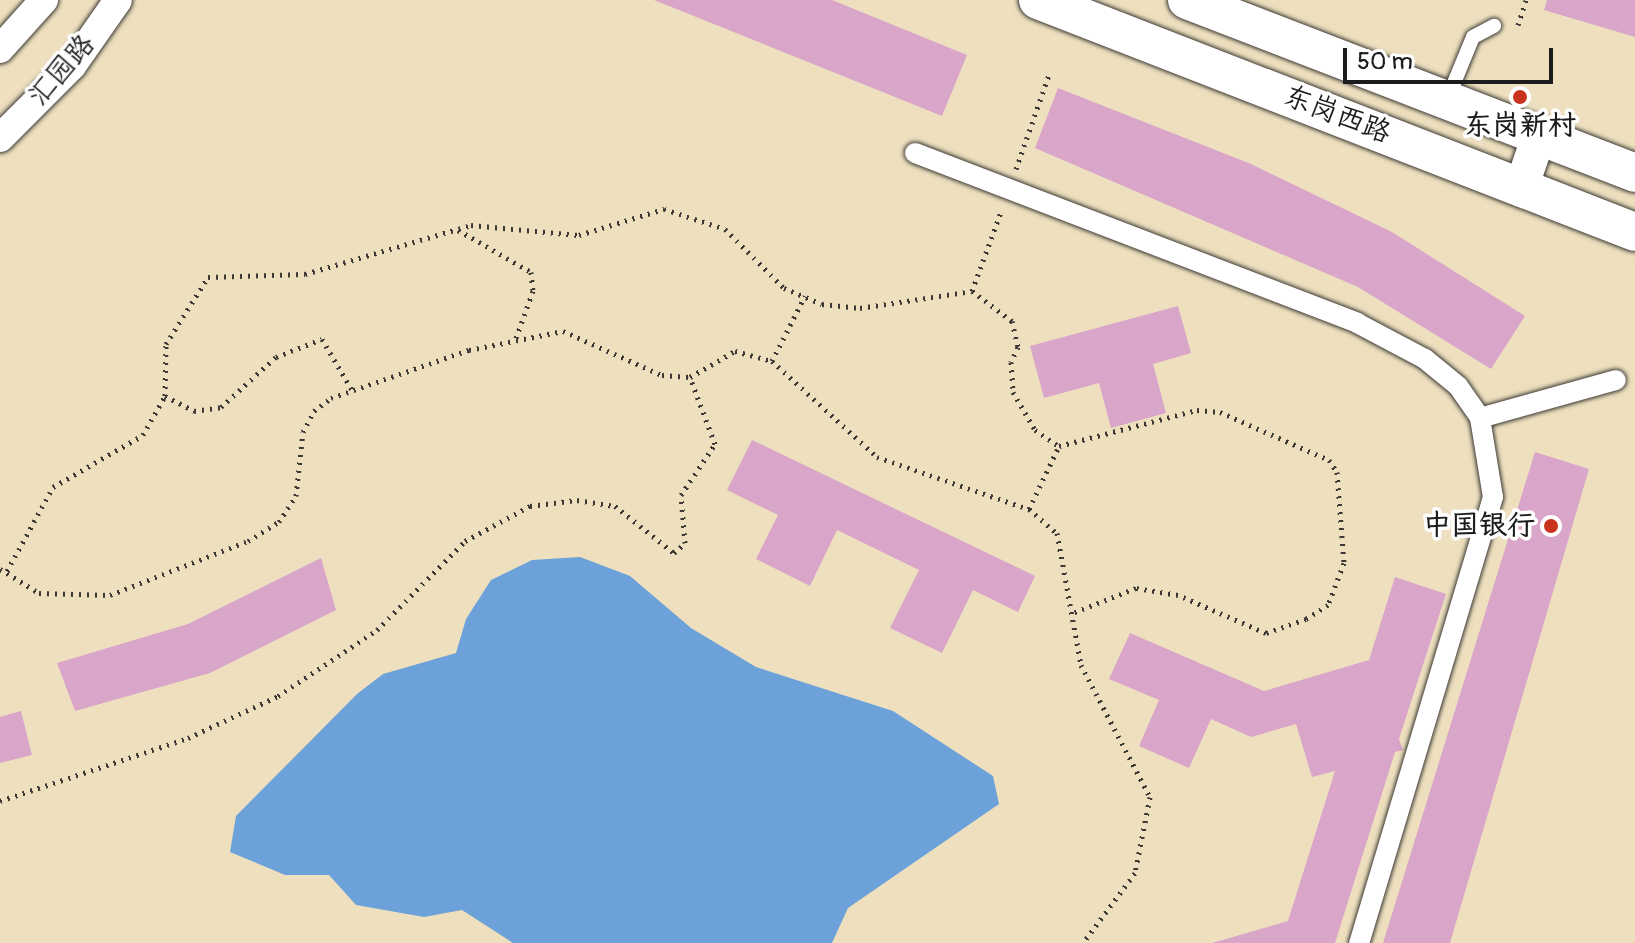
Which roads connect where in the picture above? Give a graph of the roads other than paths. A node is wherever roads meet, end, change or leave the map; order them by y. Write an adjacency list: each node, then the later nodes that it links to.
1 (44, 0): 6 (street, 汇园路)
2 (118, 0): 9 (street, 汇园路)
3 (1038, 0): 12 (main road, 东岗西路)
4 (1187, 0): 7 (main road, 东岗西路)
5 (1494, 26): 7 (lane)
6 (0, 49)
7 (1446, 100): 8 (main road, 东岗西路)
8 (1539, 136): 11 (main road, 东岗西路); 12 (street)
9 (0, 138)
10 (915, 153): 16 (street)
11 (1631, 170)
12 (1522, 185): 13 (main road, 东岗西路)
13 (1620, 226): 14 (main road)
14 (1635, 247)
15 (1616, 380): 16 (street)
16 (1480, 418): 17 (street)
17 (1359, 943)

